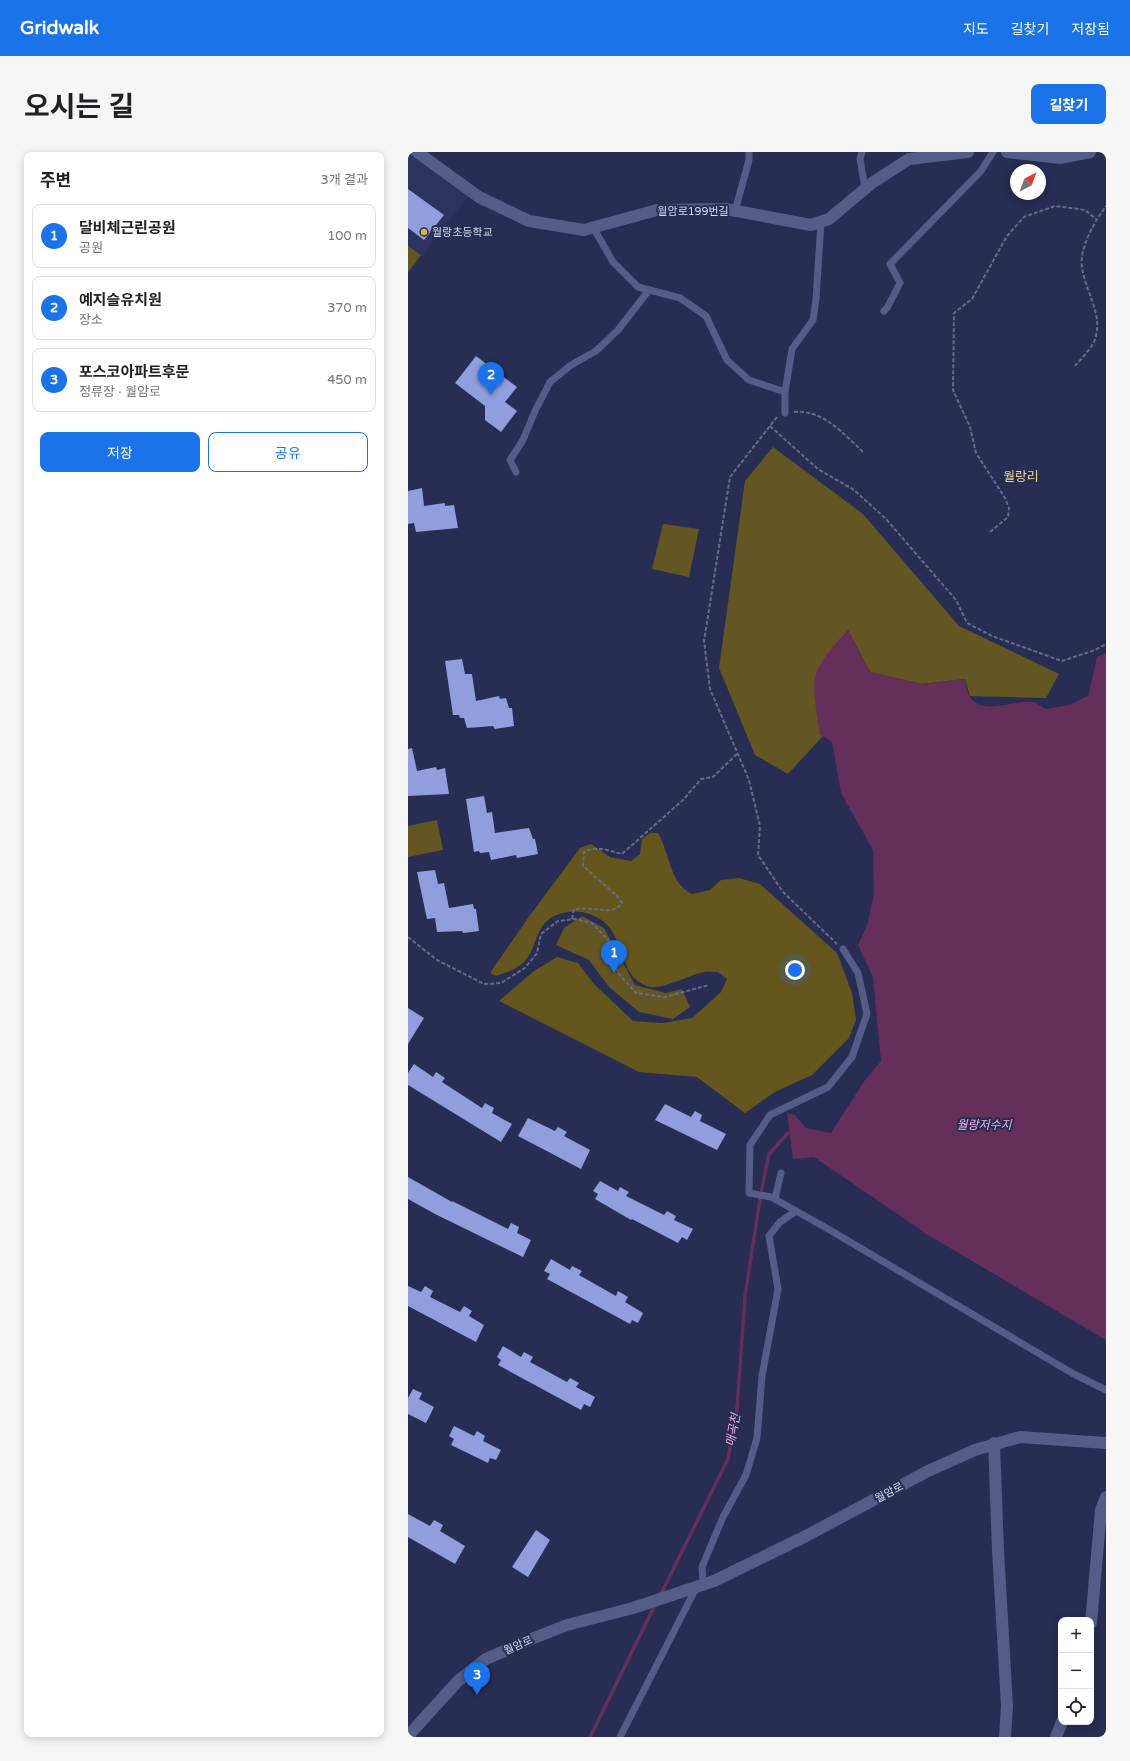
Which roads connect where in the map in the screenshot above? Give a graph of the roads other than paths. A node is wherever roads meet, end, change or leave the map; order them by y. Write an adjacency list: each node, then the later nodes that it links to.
1 (417, 152): 11 (street, 월암로199번길)
2 (749, 152): 9 (lane)
3 (862, 152): 8 (lane)
4 (968, 152): 8 (street, 월암로199번길)
5 (993, 152): 13 (lane)
6 (1007, 152): 7 (street)
7 (1090, 152)
8 (865, 188): 10 (street, 월암로199번길)
9 (735, 211): 10 (street, 월암로199번길); 11 (street, 월암로199번길)
10 (821, 222): 14 (lane)
11 (593, 227): 12 (lane)
12 (649, 290): 14 (lane); 16 (lane)
13 (884, 311)
14 (785, 392): 15 (lane)
15 (785, 413)
16 (516, 472)
17 (843, 949): 19 (lane)
18 (781, 1173): 19 (lane)
19 (772, 1198): 20 (lane)
20 (796, 1211): 21 (lane); 25 (lane)
21 (1106, 1390)
22 (994, 1443): 23 (street, 월암로); 25 (street, 월암로); 30 (street)
23 (1106, 1443)
24 (1106, 1497): 26 (street)
25 (699, 1586): 28 (street, 월암로); 29 (lane)
26 (1092, 1617)
27 (1061, 1725): 31 (street)
28 (408, 1736)
29 (620, 1737)
30 (1005, 1737)
31 (1056, 1737)

